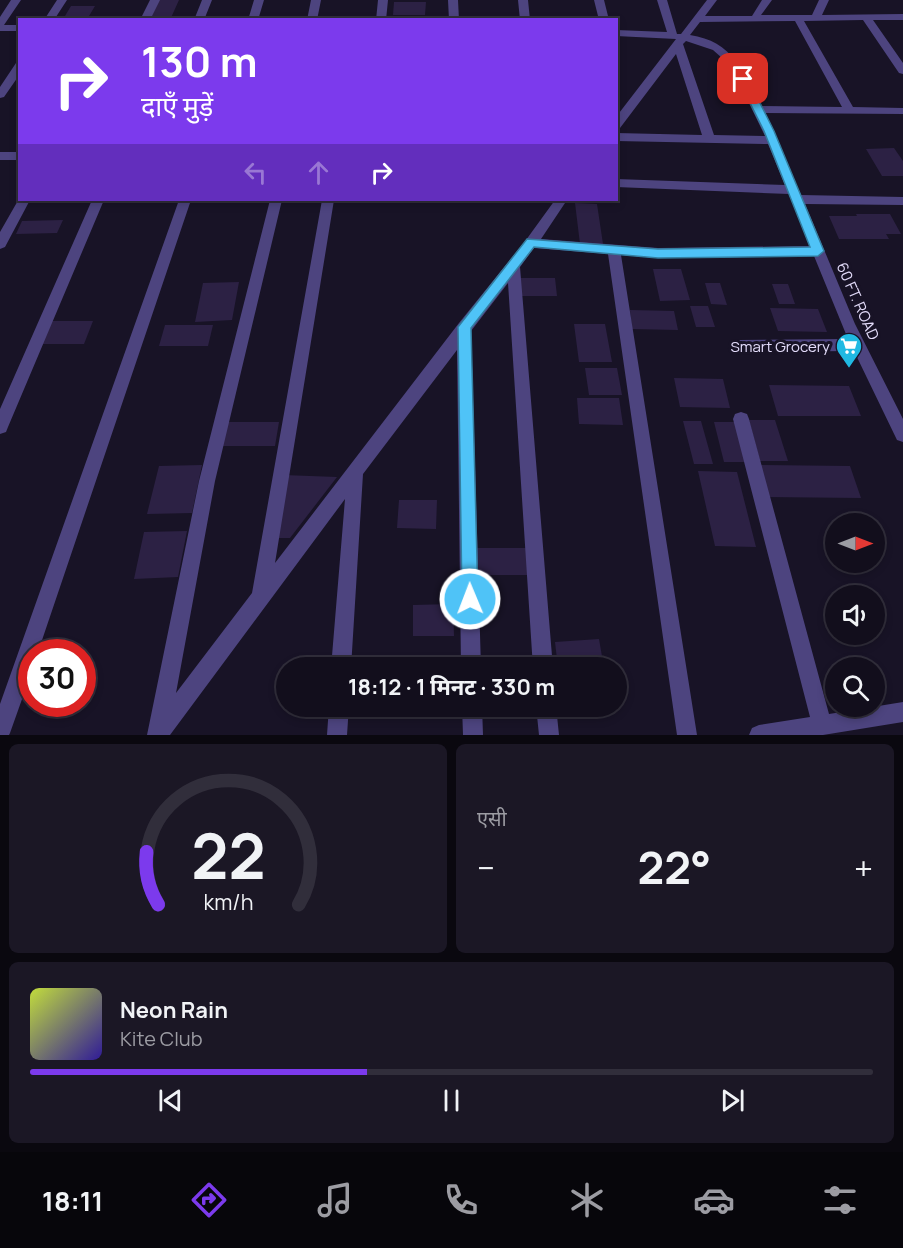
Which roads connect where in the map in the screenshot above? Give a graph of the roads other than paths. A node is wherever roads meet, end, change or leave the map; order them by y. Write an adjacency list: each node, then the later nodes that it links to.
1 (16, 0): 30 (street)
2 (62, 0): 18 (street)
3 (155, 0): 19 (street)
4 (207, 0): 20 (street)
5 (259, 0): 21 (street)
6 (316, 0): 22 (street)
7 (383, 0): 23 (street)
8 (453, 0): 24 (street)
9 (523, 0): 25 (street)
10 (599, 0): 26 (street)
11 (662, 0): 33 (street)
12 (712, 0): 29 (street)
13 (767, 0): 27 (street)
14 (824, 0): 15 (street)
15 (816, 17): 16 (street); 28 (street)
16 (866, 17): 17 (street); 34 (street)
17 (903, 17)
18 (50, 18)
19 (146, 18)
20 (200, 18)
21 (254, 18)
22 (312, 18)
23 (381, 18)
24 (454, 18)
25 (525, 18)
26 (604, 18)
27 (755, 18): 28 (street); 29 (street)
28 (798, 18): 38 (street)
29 (699, 19): 33 (street)
30 (0, 26): 31 (street)
31 (18, 28)
32 (618, 33): 33 (street, 60 FT. ROAD)
33 (678, 39): 37 (street, 60 FT. ROAD); 40 (street); 42 (street)
34 (902, 67)
35 (18, 68): 36 (street)
36 (0, 95)
37 (758, 109): 38 (street); 43 (street, 60 FT. ROAD)
38 (849, 110): 39 (street)
39 (902, 113)
40 (618, 122)
41 (618, 136): 42 (street)
42 (709, 138): 43 (street)
43 (773, 140): 47 (street, 60 FT. ROAD)
44 (0, 156): 45 (street)
45 (18, 156)
46 (618, 183): 47 (street)
47 (795, 195): 54 (street); 58 (street, 60 FT. ROAD)
48 (23, 201): 56 (street)
49 (98, 201): 64 (street)
50 (184, 201): 76 (street)
51 (276, 201): 77 (street)
52 (328, 201): 67 (street)
53 (560, 201): 55 (street)
54 (903, 201)
55 (531, 243): 57 (street); 59 (street)
56 (0, 244)
57 (614, 250): 58 (street); 81 (street)
58 (818, 251): 61 (street, 60 FT. ROAD)
59 (513, 266): 60 (street); 70 (street)
60 (464, 327): 66 (street); 69 (street)
61 (859, 345): 62 (street); 65 (street, 60 FT. ROAD)
62 (739, 346)
63 (741, 419): 75 (street)
64 (0, 427)
65 (903, 435)
66 (355, 471): 67 (street); 68 (street)
67 (261, 597): 77 (street)
68 (342, 657)
69 (471, 657)
70 (542, 657)
71 (903, 712): 75 (street)
72 (338, 717): 78 (street)
73 (472, 717): 79 (street)
74 (547, 717): 80 (street)
75 (822, 724): 82 (street)
76 (0, 733)
77 (158, 735)
78 (337, 735)
79 (473, 735)
80 (549, 735)
81 (687, 735)
82 (759, 735)

